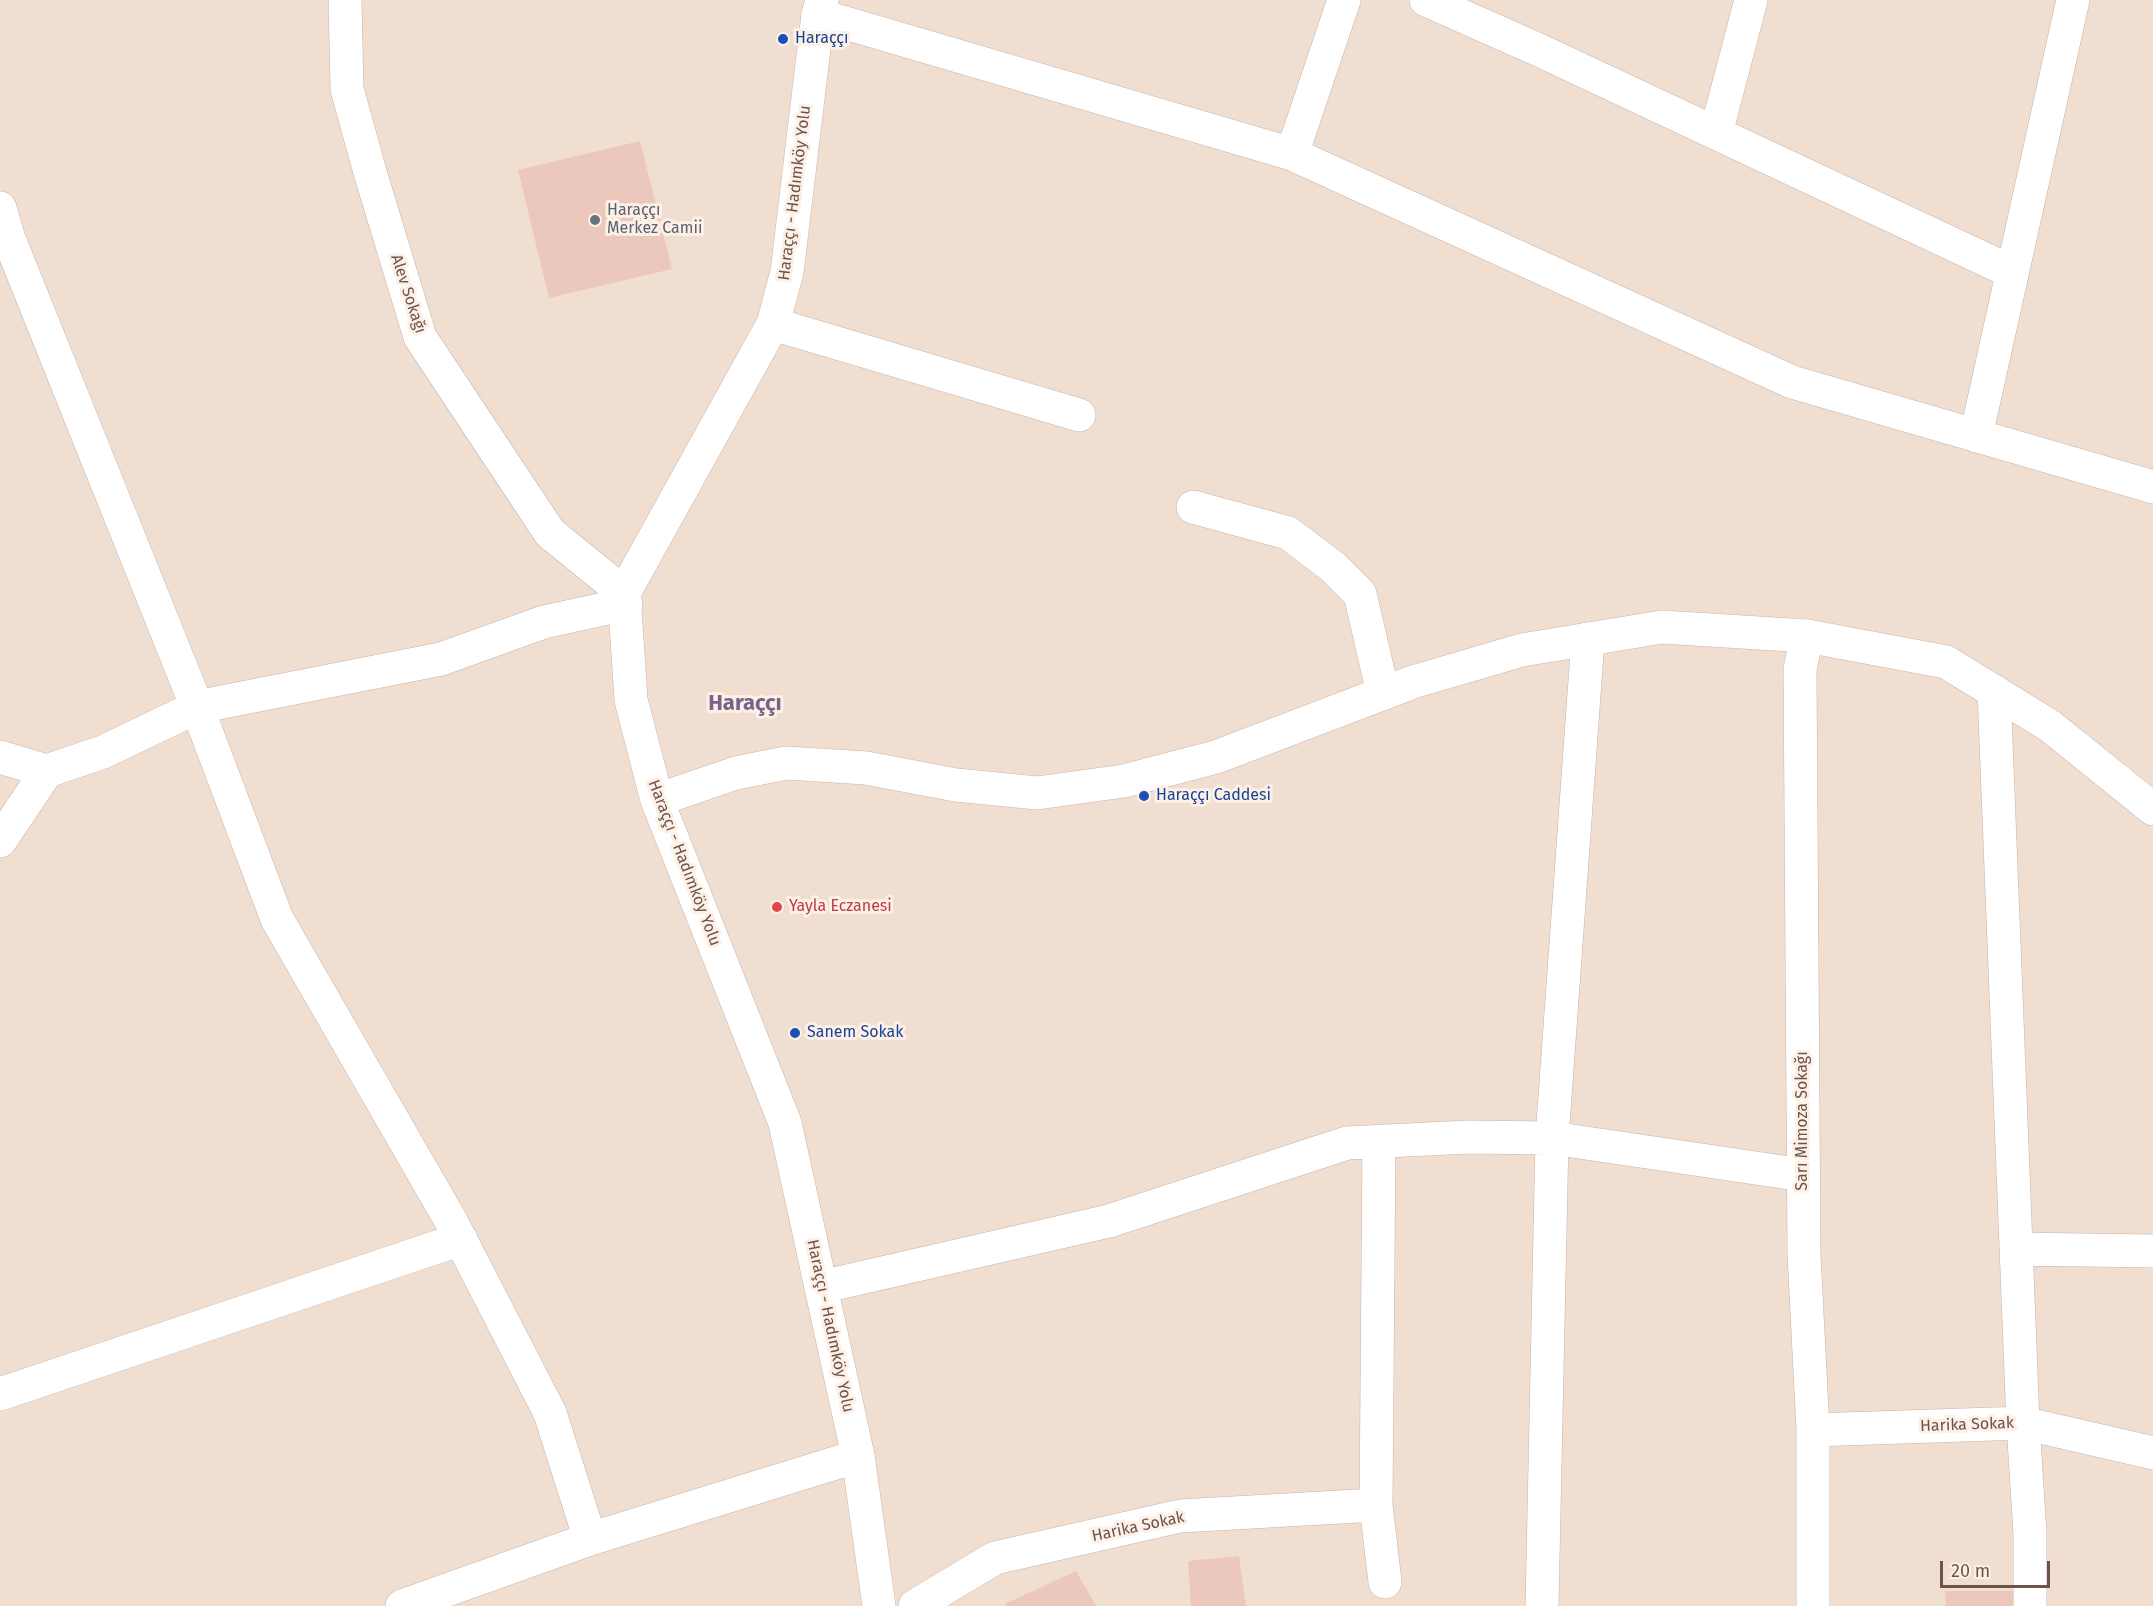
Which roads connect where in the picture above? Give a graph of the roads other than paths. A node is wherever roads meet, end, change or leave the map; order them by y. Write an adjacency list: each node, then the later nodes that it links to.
1 (345, 0): 16 (street, Alev Sokağı)
2 (1344, 0): 8 (street)
3 (1426, 0): 7 (street)
4 (1751, 0): 7 (street)
5 (2073, 0): 10 (street)
6 (820, 7): 8 (street); 11 (street, Haraççı - Hadımköy Yolu)
7 (1716, 133): 10 (street)
8 (1292, 154): 13 (street)
9 (0, 208): 21 (street)
10 (2012, 272): 13 (street)
11 (773, 324): 12 (street); 16 (street, Haraççı - Hadımköy Yolu)
12 (1079, 415)
13 (1976, 436): 14 (street)
14 (2153, 488)
15 (1193, 507): 20 (street)
16 (625, 599): 21 (street); 24 (street, Haraççı - Hadımköy Yolu)
17 (1807, 636): 18 (street); 19 (street); 29 (street, Sarı Mimoza Sokağı)
18 (1588, 639): 20 (street); 27 (street)
19 (1994, 691): 25 (street); 31 (street)
20 (1383, 693): 24 (street)
21 (197, 707): 23 (street); 30 (street)
22 (0, 757): 23 (street)
23 (47, 771): 26 (street)
24 (657, 800): 33 (street, Haraççı - Hadımköy Yolu)
25 (2153, 809)
26 (0, 841)
27 (1552, 1138): 28 (street); 29 (street); 45 (street)
28 (1379, 1142): 33 (street); 39 (street)
29 (1803, 1175): 36 (street, Sarı Mimoza Sokağı)
30 (460, 1239): 34 (street); 40 (street)
31 (2016, 1249): 32 (street); 35 (street)
32 (2153, 1251)
33 (821, 1287): 38 (street, Haraççı - Hadımköy Yolu)
34 (0, 1394)
35 (2023, 1423): 36 (street, Harika Sokak); 37 (street, Harika Sokak); 47 (street)
36 (1813, 1430): 46 (street, Sarı Mimoza Sokağı)
37 (2153, 1453)
38 (858, 1456): 40 (street); 43 (street, Haraççı - Hadımköy Yolu)
39 (1376, 1505): 41 (street); 44 (street, Harika Sokak)
40 (590, 1539): 42 (street)
41 (1385, 1582)
42 (402, 1606)
43 (879, 1606)
44 (915, 1606)
45 (1542, 1606)
46 (1813, 1606)
47 (2030, 1606)

